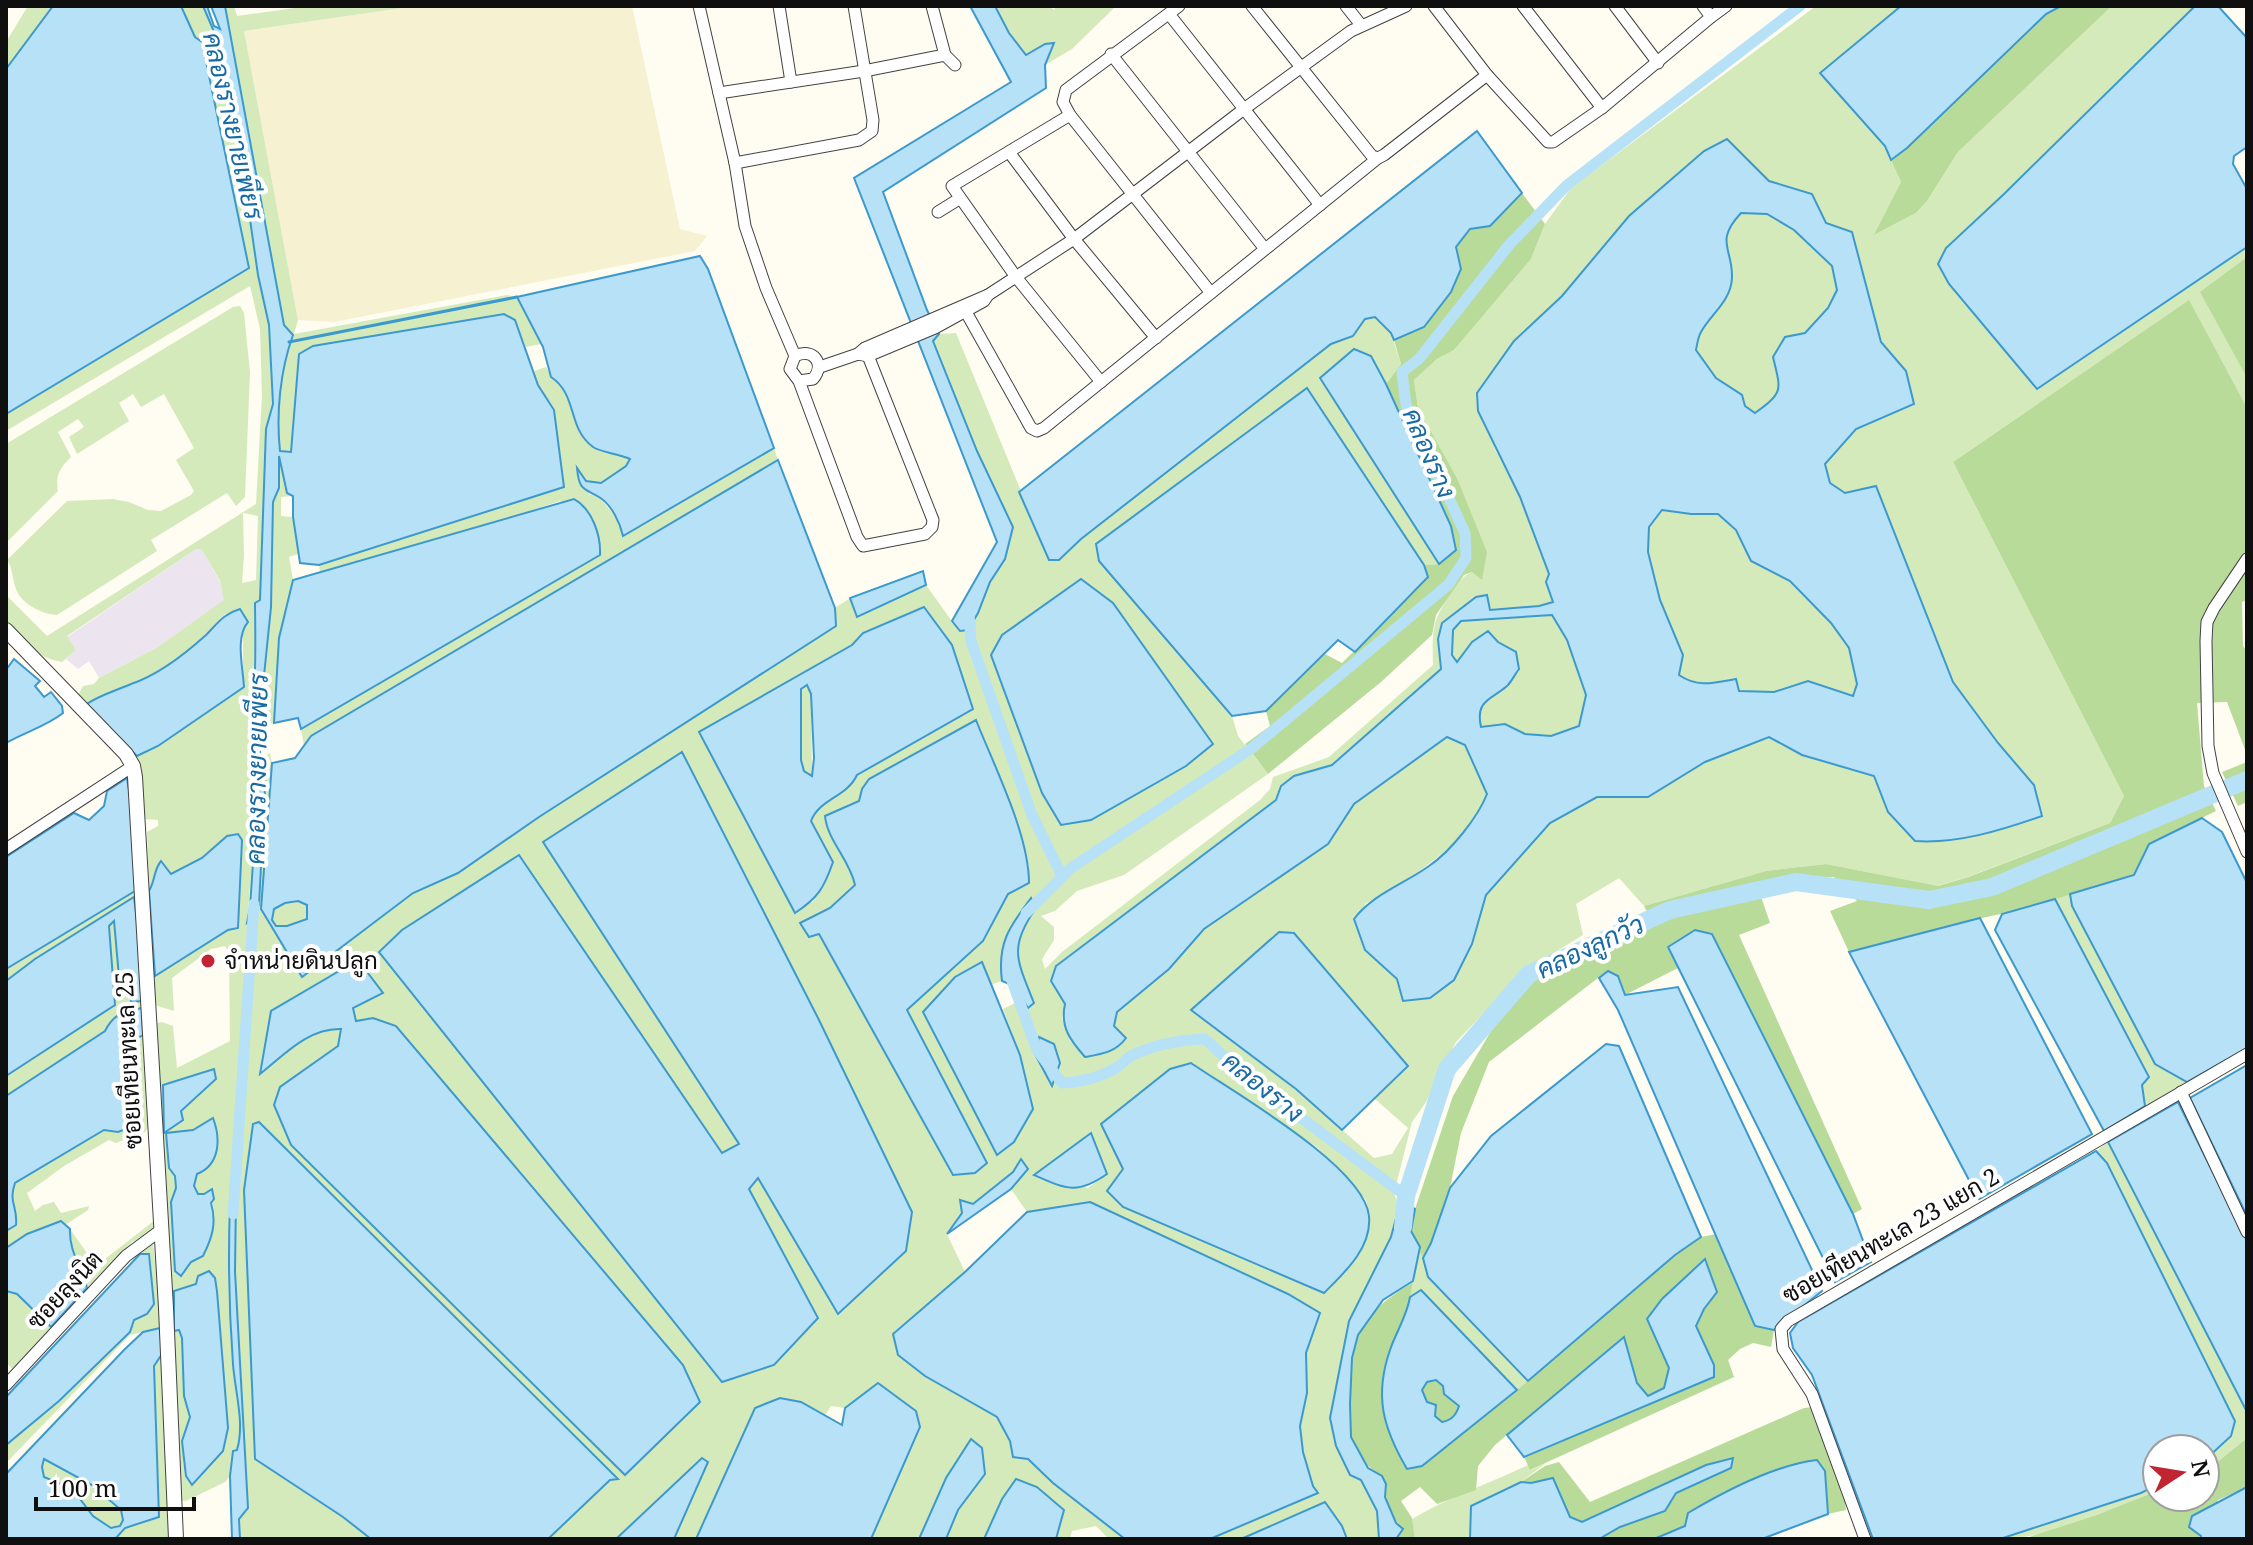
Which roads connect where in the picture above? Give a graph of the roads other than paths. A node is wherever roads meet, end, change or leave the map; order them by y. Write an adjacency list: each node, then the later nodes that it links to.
1 (699, 6): 24 (street)
2 (779, 6): 23 (street)
3 (854, 6): 21 (street)
4 (932, 6): 17 (street)
5 (1252, 6): 20 (street)
6 (1346, 6): 15 (street)
7 (1406, 6): 15 (street)
8 (1434, 6): 22 (street)
9 (1523, 6): 25 (street)
10 (1615, 6): 18 (street)
11 (1703, 6): 14 (street)
12 (1726, 6): 14 (street)
13 (1174, 10): 16 (street); 26 (street)
14 (1711, 17): 18 (street)
15 (1361, 25): 20 (street)
16 (1111, 54): 27 (street); 29 (street)
17 (945, 55): 19 (street); 21 (street)
18 (1658, 63): 25 (street)
19 (955, 65)
20 (1301, 68): 26 (street); 30 (street)
21 (864, 71): 23 (street); 31 (street)
22 (1487, 75): 25 (street); 30 (street)
23 (791, 82): 24 (street)
24 (719, 93): 31 (street)
25 (1602, 108)
26 (1244, 109): 29 (street); 34 (street)
27 (1070, 115): 28 (street); 32 (street)
28 (1009, 152): 33 (street); 36 (street)
29 (1187, 152): 32 (street); 37 (street)
30 (1378, 158): 34 (street)
31 (735, 163): 45 (street)
32 (1132, 195): 36 (street); 39 (street)
33 (959, 199): 35 (street); 38 (street)
34 (1320, 205): 37 (street)
35 (938, 212)
36 (1074, 239): 38 (street); 43 (street)
37 (1265, 249): 39 (street)
38 (1016, 277): 40 (street); 48 (street)
39 (1211, 293): 43 (street)
40 (988, 295): 41 (street); 42 (street)
41 (966, 312): 42 (street); 48 (street)
42 (933, 323): 44 (street)
43 (1156, 338): 48 (street)
44 (864, 353): 46 (street); 47 (street)
45 (795, 356): 46 (street); 47 (street)
46 (820, 367): 47 (street)
47 (799, 381)
48 (1101, 382)
49 (2247, 559): 53 (street)
50 (6, 630): 51 (street)
51 (133, 766): 52 (street); 56 (street, ซอยเทียนทะเล 25)
52 (6, 849)
53 (2247, 852)
54 (2247, 1054): 55 (street)
55 (2181, 1092): 57 (street); 60 (street, ซอยเทียนทะเล 23 แยก 2)
56 (161, 1230): 58 (street, ซอยลุงนิต); 59 (street, ซอยเทียนทะเล 25)
57 (2247, 1232)
58 (6, 1385)
59 (176, 1539)
60 (1865, 1539)

